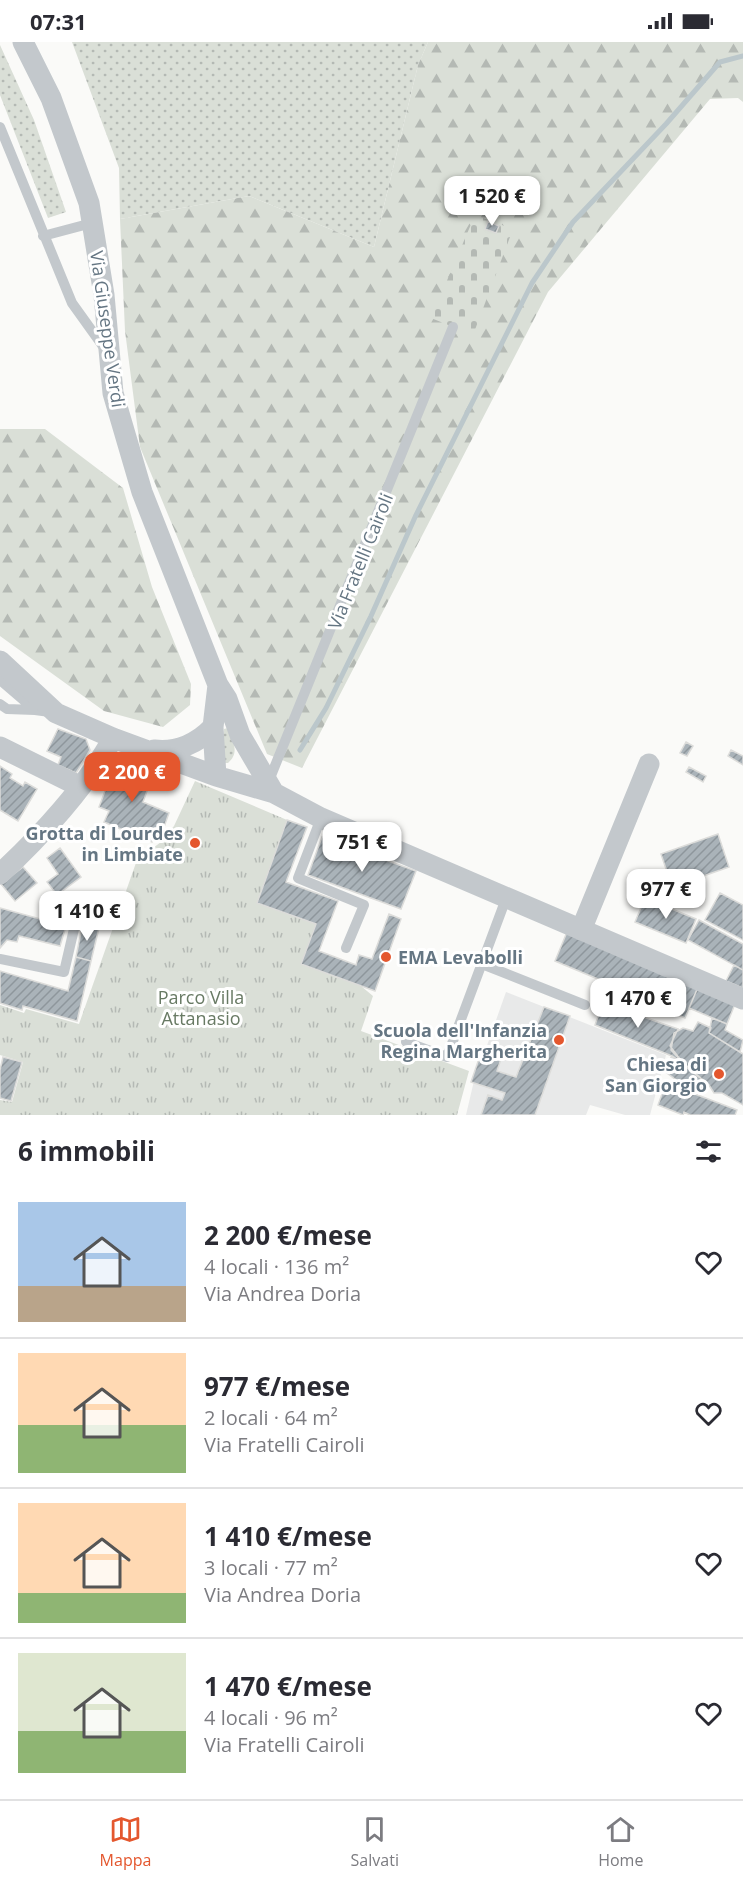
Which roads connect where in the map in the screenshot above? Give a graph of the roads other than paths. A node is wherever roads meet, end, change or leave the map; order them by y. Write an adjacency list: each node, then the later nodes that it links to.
1 (23, 42): 3 (street, Via Giuseppe Verdi)
2 (0, 128): 4 (lane)
3 (92, 223): 4 (lane); 6 (street, Via Giuseppe Verdi)
4 (43, 236): 6 (lane)
5 (453, 327): 21 (lane, Via Fratelli Cairoli)
6 (110, 357): 9 (street, Via Giuseppe Verdi)
7 (0, 661): 12 (street)
8 (0, 680): 11 (lane)
9 (218, 685): 13 (street, Via Giuseppe Verdi); 14 (street, Via Giuseppe Verdi)
10 (0, 704): 11 (lane)
11 (35, 710): 12 (lane)
12 (57, 713): 15 (street)
13 (213, 727): 17 (street); 19 (street, Via Giuseppe Verdi)
14 (240, 735): 19 (street, Via Giuseppe Verdi); 21 (street, Via Giuseppe Verdi)
15 (113, 738): 17 (street); 20 (street)
16 (0, 747): 20 (street)
17 (151, 750): 19 (street)
18 (650, 764): 26 (street)
19 (216, 776): 21 (street)
20 (79, 786): 23 (street)
21 (271, 788): 22 (street)
22 (321, 818): 24 (street); 27 (lane)
23 (0, 874)
24 (507, 896): 26 (street); 29 (lane)
25 (77, 916): 28 (lane)
26 (581, 930): 30 (street)
27 (346, 948)
28 (0, 959)
29 (482, 964): 31 (lane); 32 (lane)
30 (743, 999)
31 (585, 1005)
32 (406, 1042)

